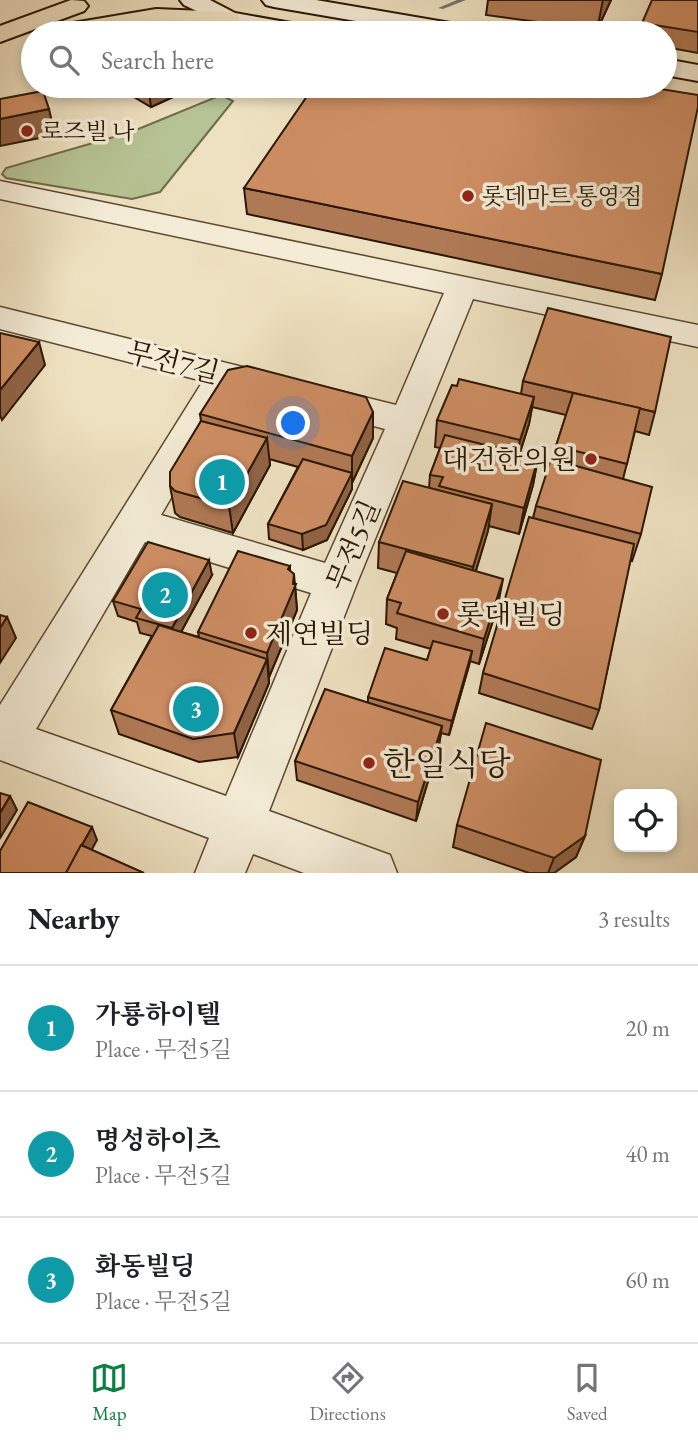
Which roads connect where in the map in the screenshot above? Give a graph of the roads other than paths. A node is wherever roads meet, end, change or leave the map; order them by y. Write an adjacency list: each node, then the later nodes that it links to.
1 (63, 0): 10 (main road)
2 (91, 0): 6 (main road)
3 (192, 0): 5 (street)
4 (274, 0): 9 (street)
5 (228, 19): 7 (main road); 8 (street)
6 (36, 21)
7 (126, 21)
8 (239, 21)
9 (397, 21)
10 (0, 25)
11 (21, 27): 12 (main road)
12 (0, 35)
13 (21, 42): 14 (main road)
14 (0, 48)
15 (677, 69): 16 (street)
16 (698, 73)
17 (0, 190): 18 (street)
18 (463, 285): 20 (street); 22 (street)
19 (0, 318): 21 (street, 무전7길)
20 (698, 336)
21 (225, 375): 22 (street, 무전7길); 23 (street)
22 (407, 421): 24 (street, 무전5길)
23 (134, 523): 24 (street); 25 (street)
24 (336, 583): 26 (street, 무전5길)
25 (2, 739): 26 (street)
26 (238, 827): 27 (street, 무전5길); 28 (street)
27 (220, 873)
28 (372, 873)

